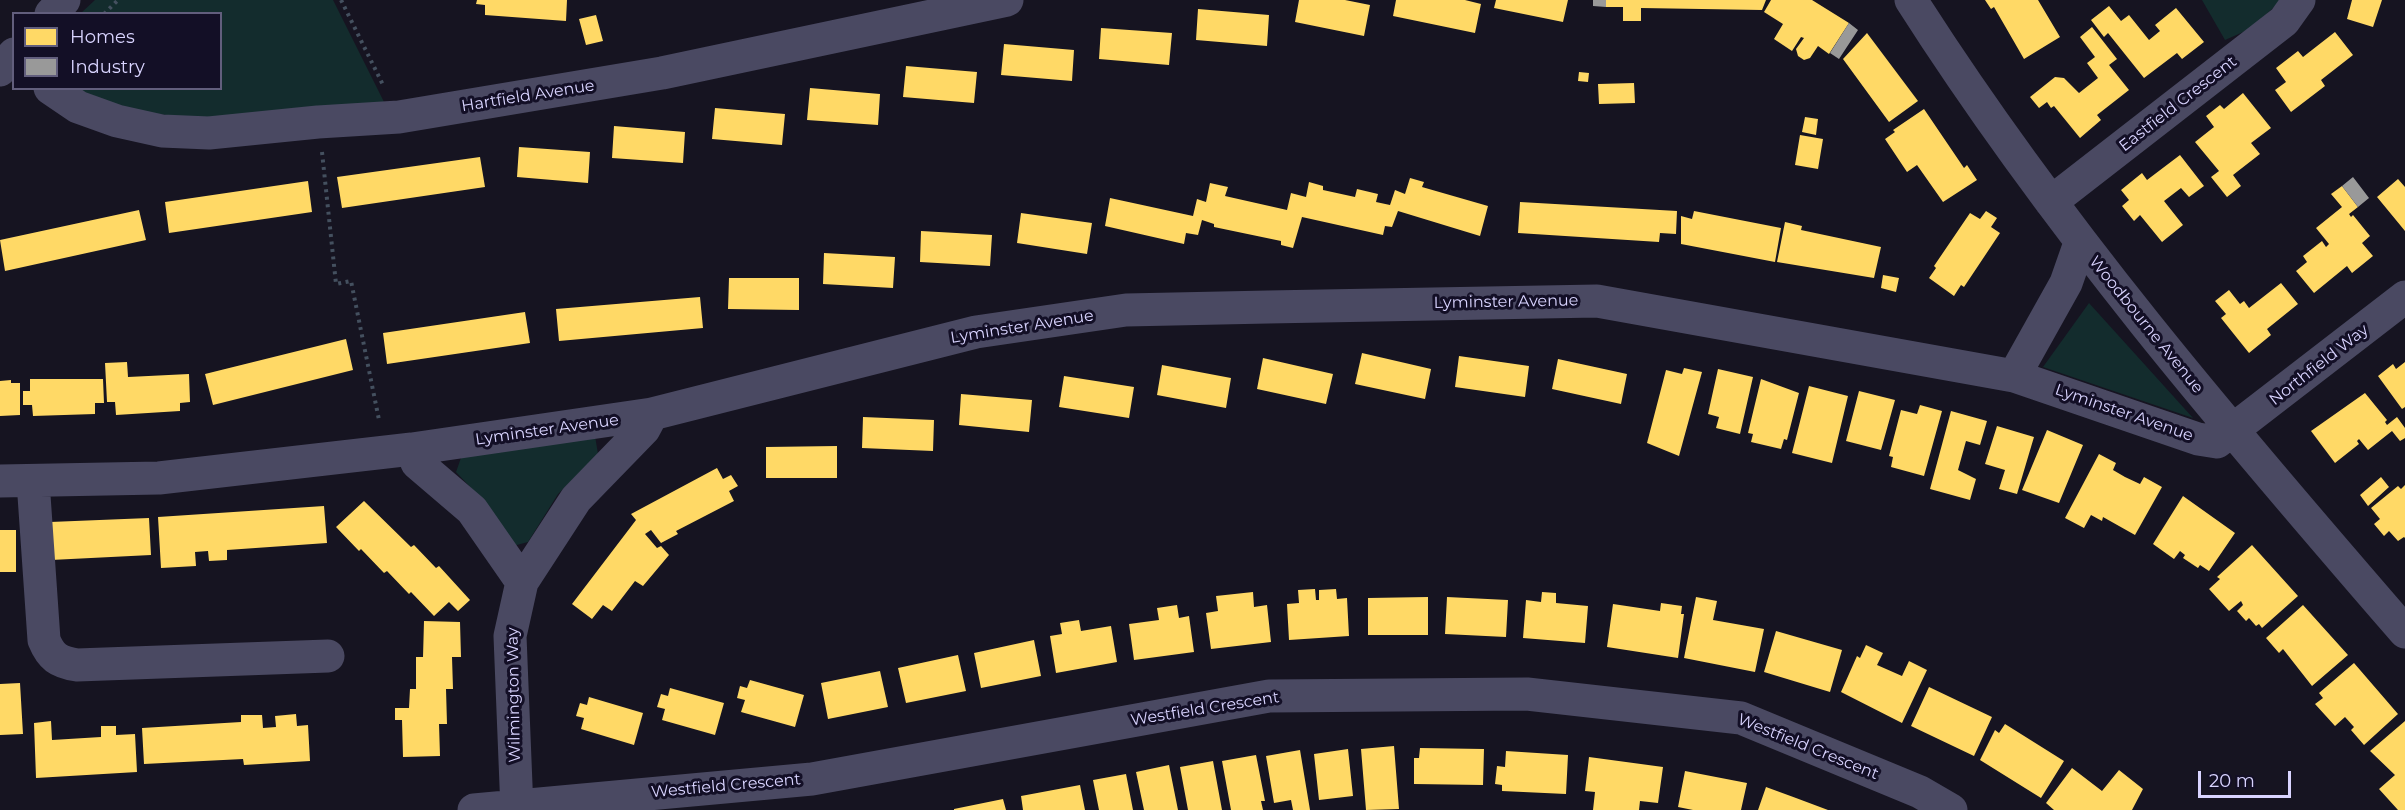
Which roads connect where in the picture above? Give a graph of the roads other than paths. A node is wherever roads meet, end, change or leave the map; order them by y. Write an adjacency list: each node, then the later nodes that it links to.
1 (64, 0): 5 (street)
2 (1007, 0): 6 (street, Hartfield Avenue)
3 (1911, 0): 7 (street, Woodbourne Avenue)
4 (2299, 0): 7 (street, Eastfield Crescent)
5 (53, 12)
6 (53, 90)
7 (2051, 201): 8 (street, Woodbourne Avenue)
8 (2080, 243): 10 (street); 12 (street, Woodbourne Avenue)
9 (2405, 297): 12 (street, Northfield Way)
10 (2014, 376): 11 (street, Lyminster Avenue); 12 (street, Lyminster Avenue)
11 (652, 414): 13 (street, Lyminster Avenue); 16 (street, Wilmington Way)
12 (2232, 433): 17 (street, Woodbourne Avenue)
13 (398, 451): 15 (street, Lyminster Avenue); 16 (street)
14 (0, 481): 15 (street, Lyminster Avenue)
15 (33, 481): 18 (street)
16 (522, 582): 19 (street, Wilmington Way)
17 (2405, 632)
18 (328, 656)
19 (517, 808): 20 (street, Westfield Crescent); 21 (street, Westfield Crescent)
20 (474, 810)
21 (1951, 810)

